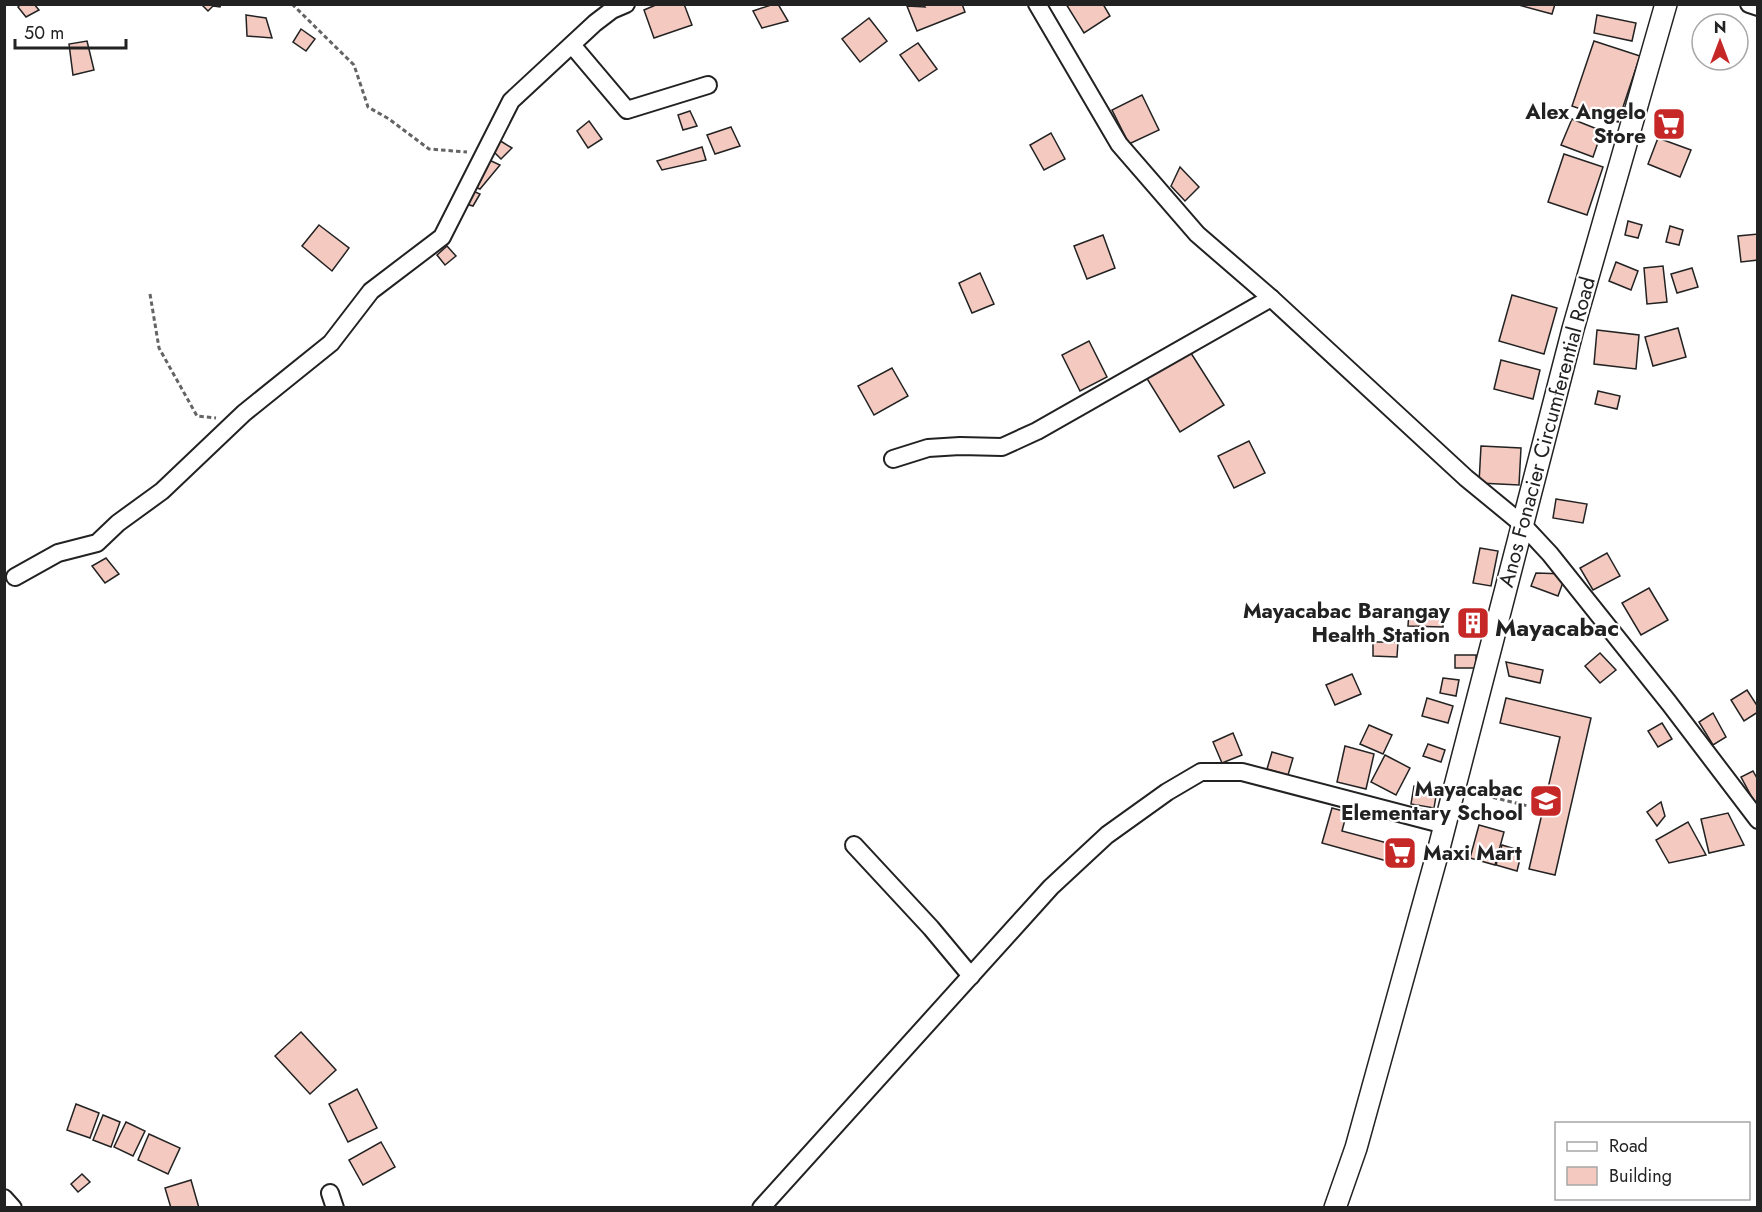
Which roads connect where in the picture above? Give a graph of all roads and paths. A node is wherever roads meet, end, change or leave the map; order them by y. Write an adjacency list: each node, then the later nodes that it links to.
1 (292, 4): 9 (path)
2 (1036, 4): 11 (street)
3 (1666, 4): 14 (main road, Anos Fonacier Circumferential Road)
4 (1749, 4): 6 (street)
5 (615, 6): 7 (street)
6 (1758, 7)
7 (572, 45): 8 (street); 9 (street)
8 (708, 85)
9 (484, 154): 12 (street)
10 (150, 294): 12 (path)
11 (1270, 298): 13 (street); 14 (street)
12 (236, 420): 15 (street)
13 (893, 459)
14 (1522, 524): 16 (main road, Anos Fonacier Circumferential Road); 18 (street)
15 (15, 577)
16 (1455, 788): 17 (path); 19 (main road, Anos Fonacier Circumferential Road)
17 (1528, 806)
18 (1758, 820)
19 (1445, 825): 21 (street); 25 (main road, Anos Fonacier Circumferential Road)
20 (854, 845): 21 (street)
21 (971, 976): 24 (street)
22 (4, 1198): 23 (street)
23 (13, 1208)
24 (761, 1208)
25 (1335, 1208)

